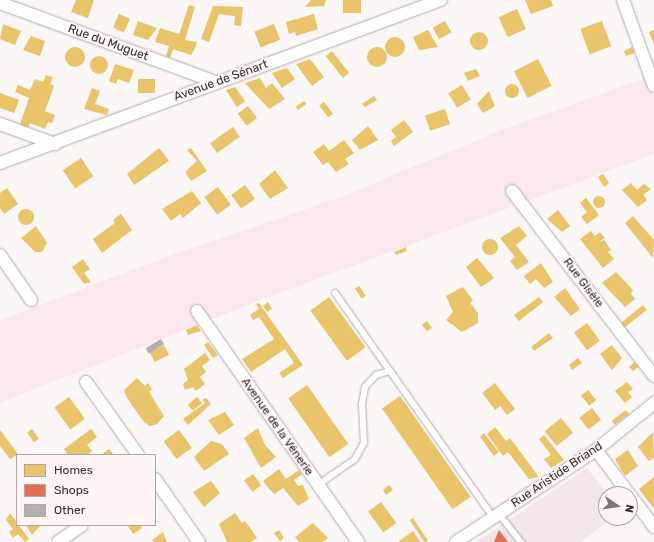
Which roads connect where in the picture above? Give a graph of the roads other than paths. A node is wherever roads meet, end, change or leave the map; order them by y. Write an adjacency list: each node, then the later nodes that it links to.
1 (415, 0): 5 (street)
2 (441, 0): 5 (street, Avenue de Sénart)
3 (623, 0): 7 (street)
4 (0, 3): 6 (street, Rue du Muguet)
5 (428, 5): 6 (street, Avenue de Sénart)
6 (216, 82): 9 (street, Avenue de Sénart)
7 (654, 86)
8 (0, 124): 9 (street)
9 (55, 144): 10 (street, Avenue de Sénart)
10 (0, 163)
11 (512, 191): 17 (street, Rue Gisèle)
12 (0, 255): 14 (street)
13 (335, 292): 16 (lane)
14 (31, 300)
15 (197, 311): 23 (street, Avenue de la Vénerie)
16 (390, 371): 23 (lane); 26 (lane)
17 (654, 376)
18 (86, 382): 21 (street)
19 (654, 403): 20 (street, Rue Aristide Briand)
20 (596, 450): 24 (street); 26 (street, Rue Aristide Briand)
21 (137, 454)
22 (156, 480): 30 (street)
23 (318, 485): 31 (street, Avenue de la Vénerie)
24 (624, 486)
25 (638, 505): 28 (street)
26 (496, 516): 32 (street, Rue Aristide Briand); 33 (lane)
27 (81, 526): 29 (street)
28 (654, 527)
29 (58, 542)
30 (199, 542)
31 (358, 542)
32 (456, 542)
33 (521, 542)

